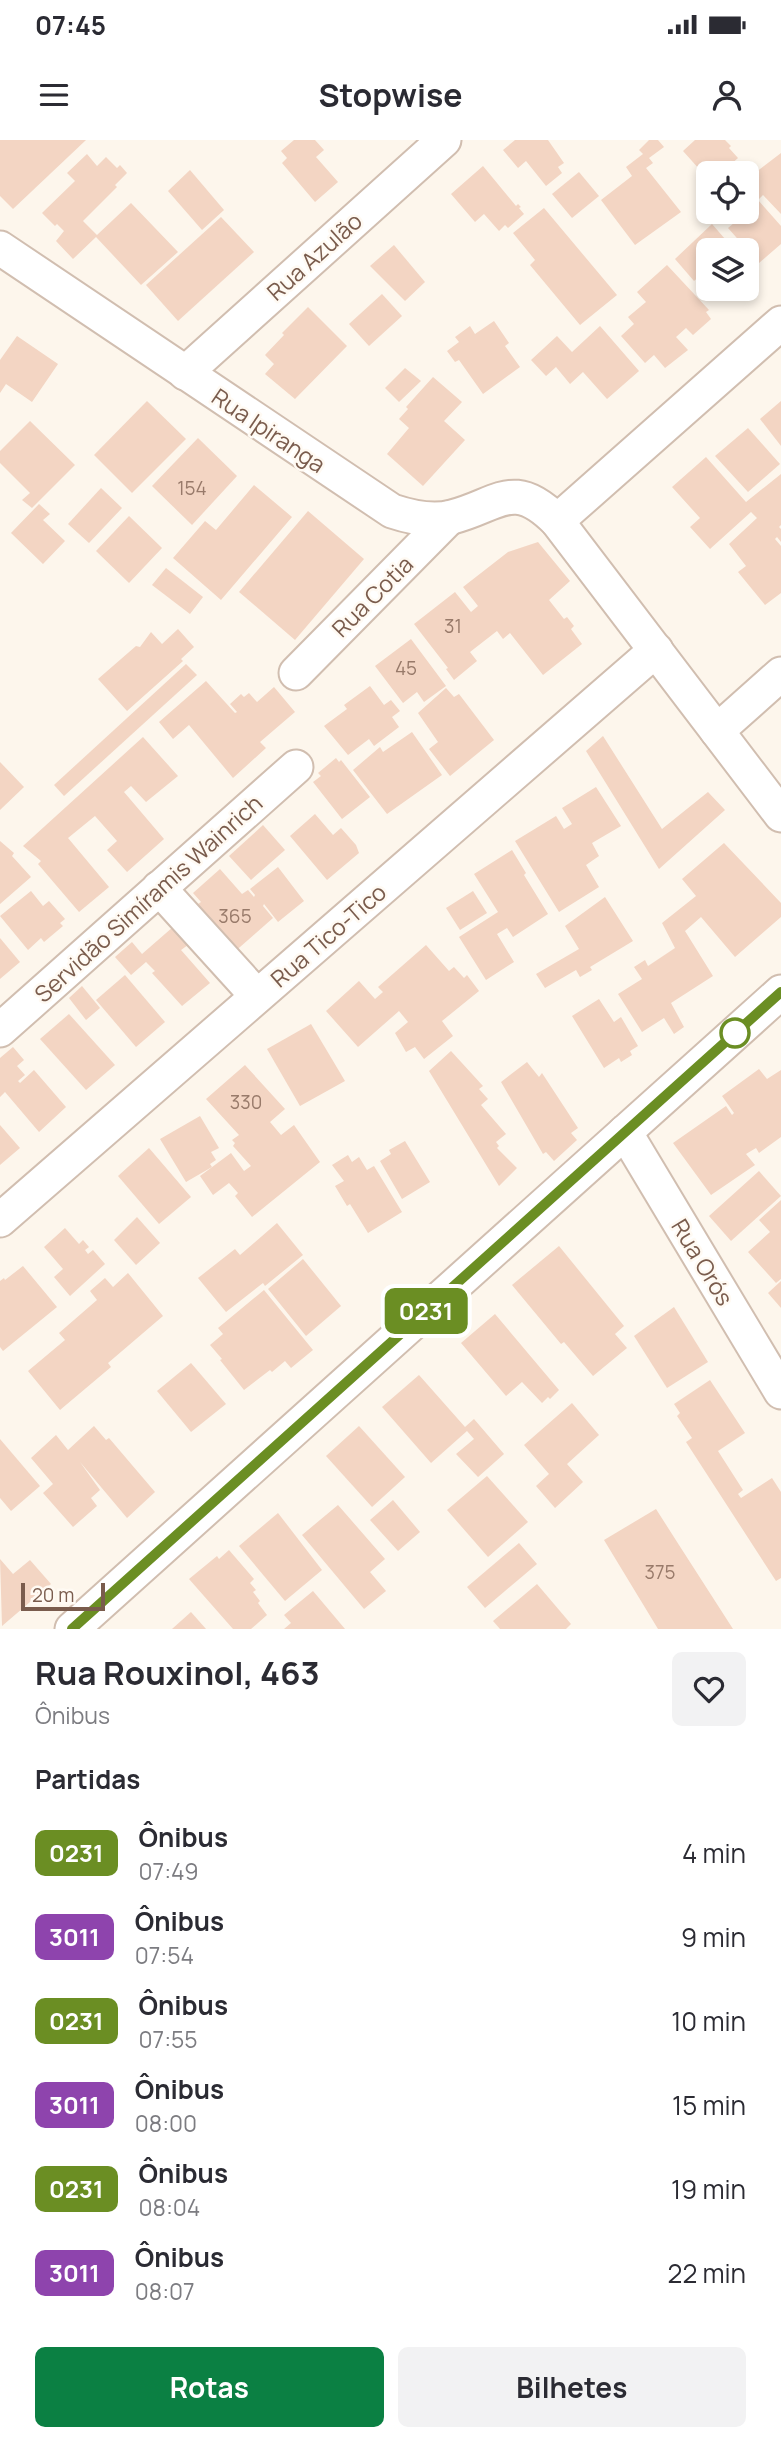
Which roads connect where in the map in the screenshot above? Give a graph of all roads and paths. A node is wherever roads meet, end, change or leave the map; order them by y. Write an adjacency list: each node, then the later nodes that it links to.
1 (444, 140): 4 (street, Rua Azulão)
2 (0, 248): 4 (street, Rua Ipiranga)
3 (781, 323): 6 (street)
4 (185, 373): 5 (street, Rua Ipiranga)
5 (449, 518): 6 (street, Rua Ipiranga); 8 (street, Rua Cotia)
6 (557, 521): 7 (street, Rua Ipiranga)
7 (656, 650): 10 (street, Rua Ipiranga); 15 (street, Rua Tico-Tico)
8 (296, 673)
9 (781, 674): 10 (street)
10 (717, 731): 12 (street, Rua Ipiranga)
11 (296, 767): 13 (street, Servidão Simíramis Wainrich)
12 (781, 815)
13 (159, 888): 15 (street); 16 (street, Servidão Simíramis Wainrich)
14 (781, 992): 17 (street)
15 (257, 996): 18 (street, Rua Tico-Tico)
16 (0, 1030)
17 (625, 1132): 19 (street, Rua Orós); 20 (street)
18 (0, 1220)
19 (781, 1392)
20 (72, 1629)

